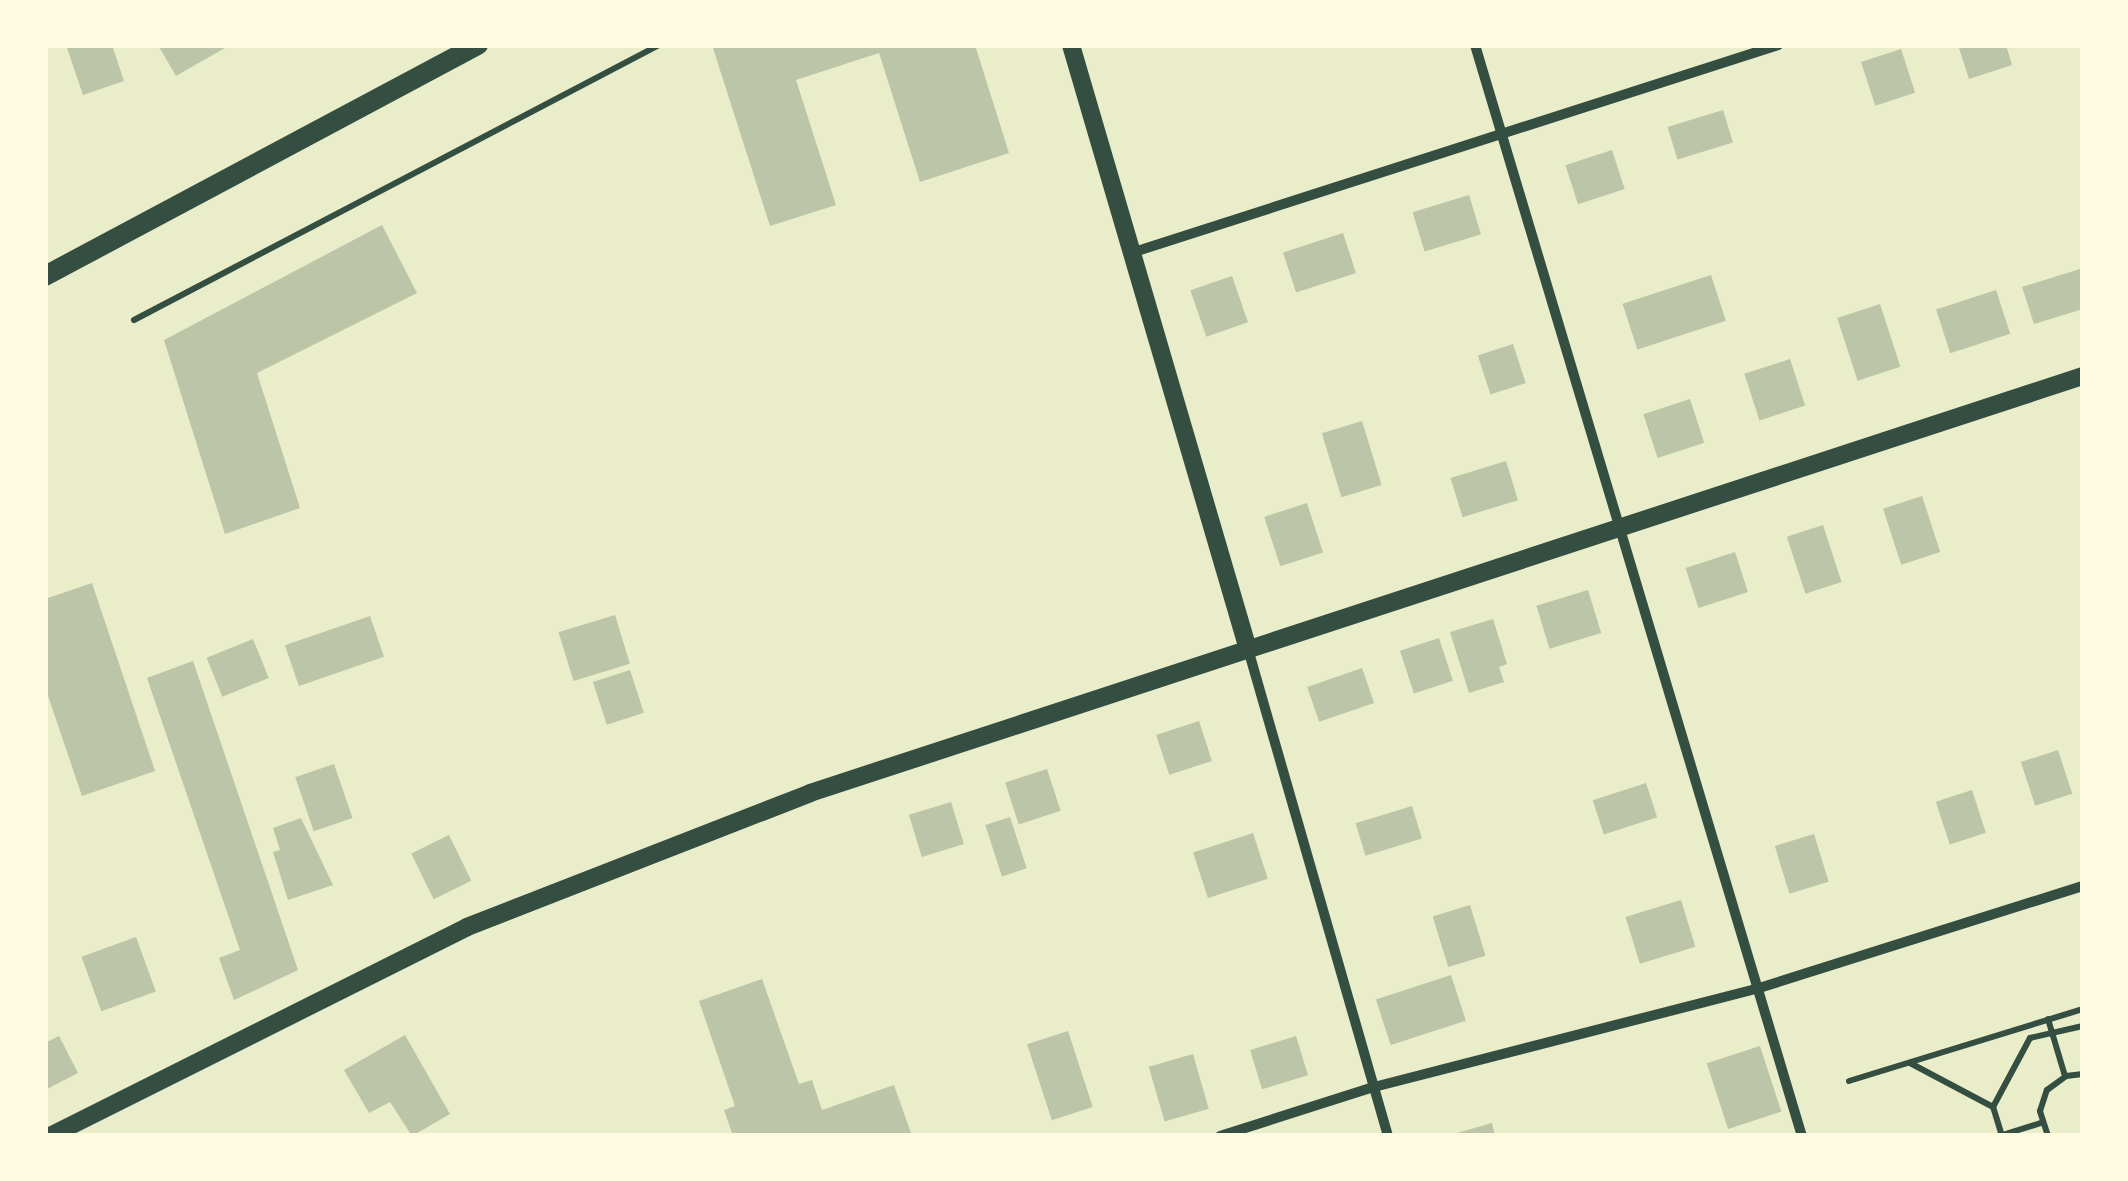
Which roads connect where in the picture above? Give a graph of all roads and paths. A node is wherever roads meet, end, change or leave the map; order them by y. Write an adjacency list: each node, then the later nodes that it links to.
1 (478, 45): 8 (main road)
2 (659, 45): 9 (path)
3 (1071, 45): 7 (street)
4 (1475, 45): 6 (street)
5 (1778, 45): 6 (street)
6 (1502, 136): 7 (street); 11 (street)
7 (1132, 254): 12 (street)
8 (47, 268)
9 (134, 320)
10 (2083, 376): 11 (street)
11 (1618, 528): 12 (street); 14 (street)
12 (1248, 649): 23 (street); 26 (street)
13 (2083, 886): 14 (street)
14 (1756, 989): 23 (street); 29 (street)
15 (2083, 1009): 16 (path)
16 (2048, 1019): 18 (path); 19 (path)
17 (2083, 1026): 18 (path)
18 (2052, 1032): 21 (path); 24 (path)
19 (1909, 1062): 22 (path); 24 (path)
20 (2083, 1074): 21 (path)
21 (2066, 1076): 25 (path)
22 (1849, 1081)
23 (1374, 1087): 27 (street); 28 (street)
24 (1994, 1107): 30 (path)
25 (2042, 1122): 30 (path); 31 (path)
26 (50, 1136)
27 (1220, 1136)
28 (1388, 1136)
29 (1802, 1136)
30 (2000, 1136)
31 (2048, 1136)

